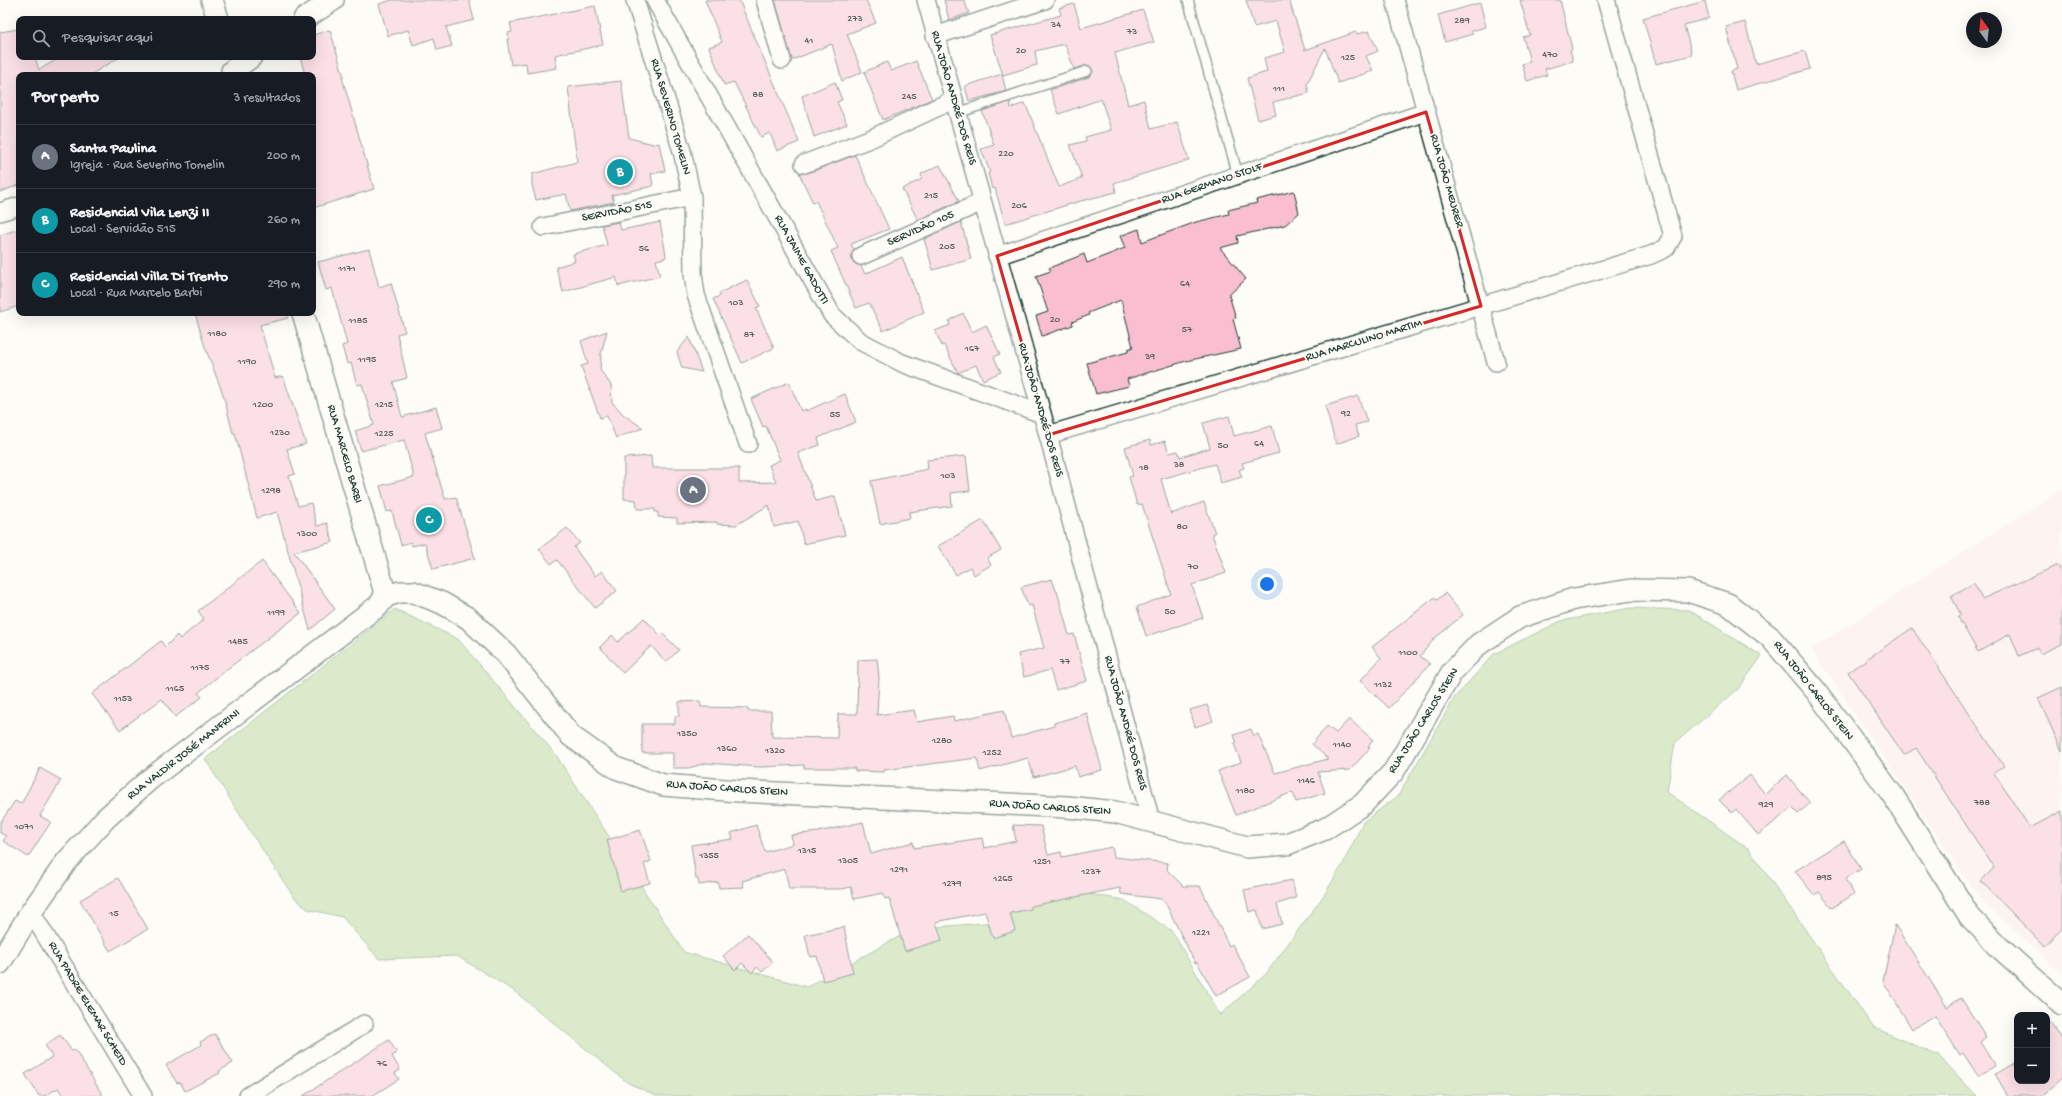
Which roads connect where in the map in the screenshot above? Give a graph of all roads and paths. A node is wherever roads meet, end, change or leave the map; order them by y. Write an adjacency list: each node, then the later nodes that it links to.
1 (212, 0): 11 (street)
2 (333, 0): 12 (street)
3 (635, 0): 22 (street, RUA SEVERINO TOMELIN)
4 (655, 0): 32 (street, RUA JAIME GADOTTI)
5 (765, 0): 15 (street)
6 (926, 0): 13 (street, RUA JOÃO ANDRÉ DOS REIS)
7 (1045, 0): 13 (street)
8 (1188, 0): 21 (lane)
9 (1395, 0): 19 (street, RUA JOÃO MEURER)
10 (1606, 0): 29 (street, RUA MARCULINO MARTIM)
11 (217, 16)
12 (309, 16)
13 (935, 36): 18 (street, RUA JOÃO ANDRÉ DOS REIS)
14 (246, 60): 16 (street)
15 (782, 60)
16 (230, 69)
17 (1087, 71): 18 (lane)
18 (955, 106): 20 (street); 23 (street, RUA JOÃO ANDRÉ DOS REIS)
19 (1426, 112): 21 (street, RUA GERMANO STOLF); 29 (street, RUA JOÃO MEURER)
20 (804, 164)
21 (1238, 175): 28 (street, RUA GERMANO STOLF)
22 (692, 197): 26 (street, SERVIDÃO 515); 34 (street, RUA SEVERINO TOMELIN)
23 (982, 202): 27 (street, SERVIDÃO 105); 28 (street, RUA JOÃO ANDRÉ DOS REIS)
24 (16, 207): 25 (street)
25 (0, 212)
26 (543, 227)
27 (861, 256)
28 (997, 256): 32 (street, RUA JOÃO ANDRÉ DOS REIS)
29 (1481, 306): 31 (street, RUA JOÃO MEURER); 33 (street, RUA MARCULINO MARTIM)
30 (304, 316): 35 (street, RUA MARCELO BARBI)
31 (1496, 362)
32 (1042, 414): 33 (street, RUA JOÃO ANDRÉ DOS REIS)
33 (1048, 435): 36 (street, RUA JOÃO ANDRÉ DOS REIS)
34 (748, 444)
35 (386, 596): 36 (street, RUA JOÃO CARLOS STEIN); 37 (street, RUA VALDIR JOSÉ MANFRINI)
36 (1151, 821): 39 (street, RUA JOÃO CARLOS STEIN)
37 (31, 912): 38 (street, RUA VALDIR JOSÉ MANFRINI); 41 (street, RUA PADRE ELEMAR SCHEID)
38 (0, 963)
39 (2062, 1004)
40 (364, 1024): 42 (street)
41 (143, 1096)
42 (248, 1096)

